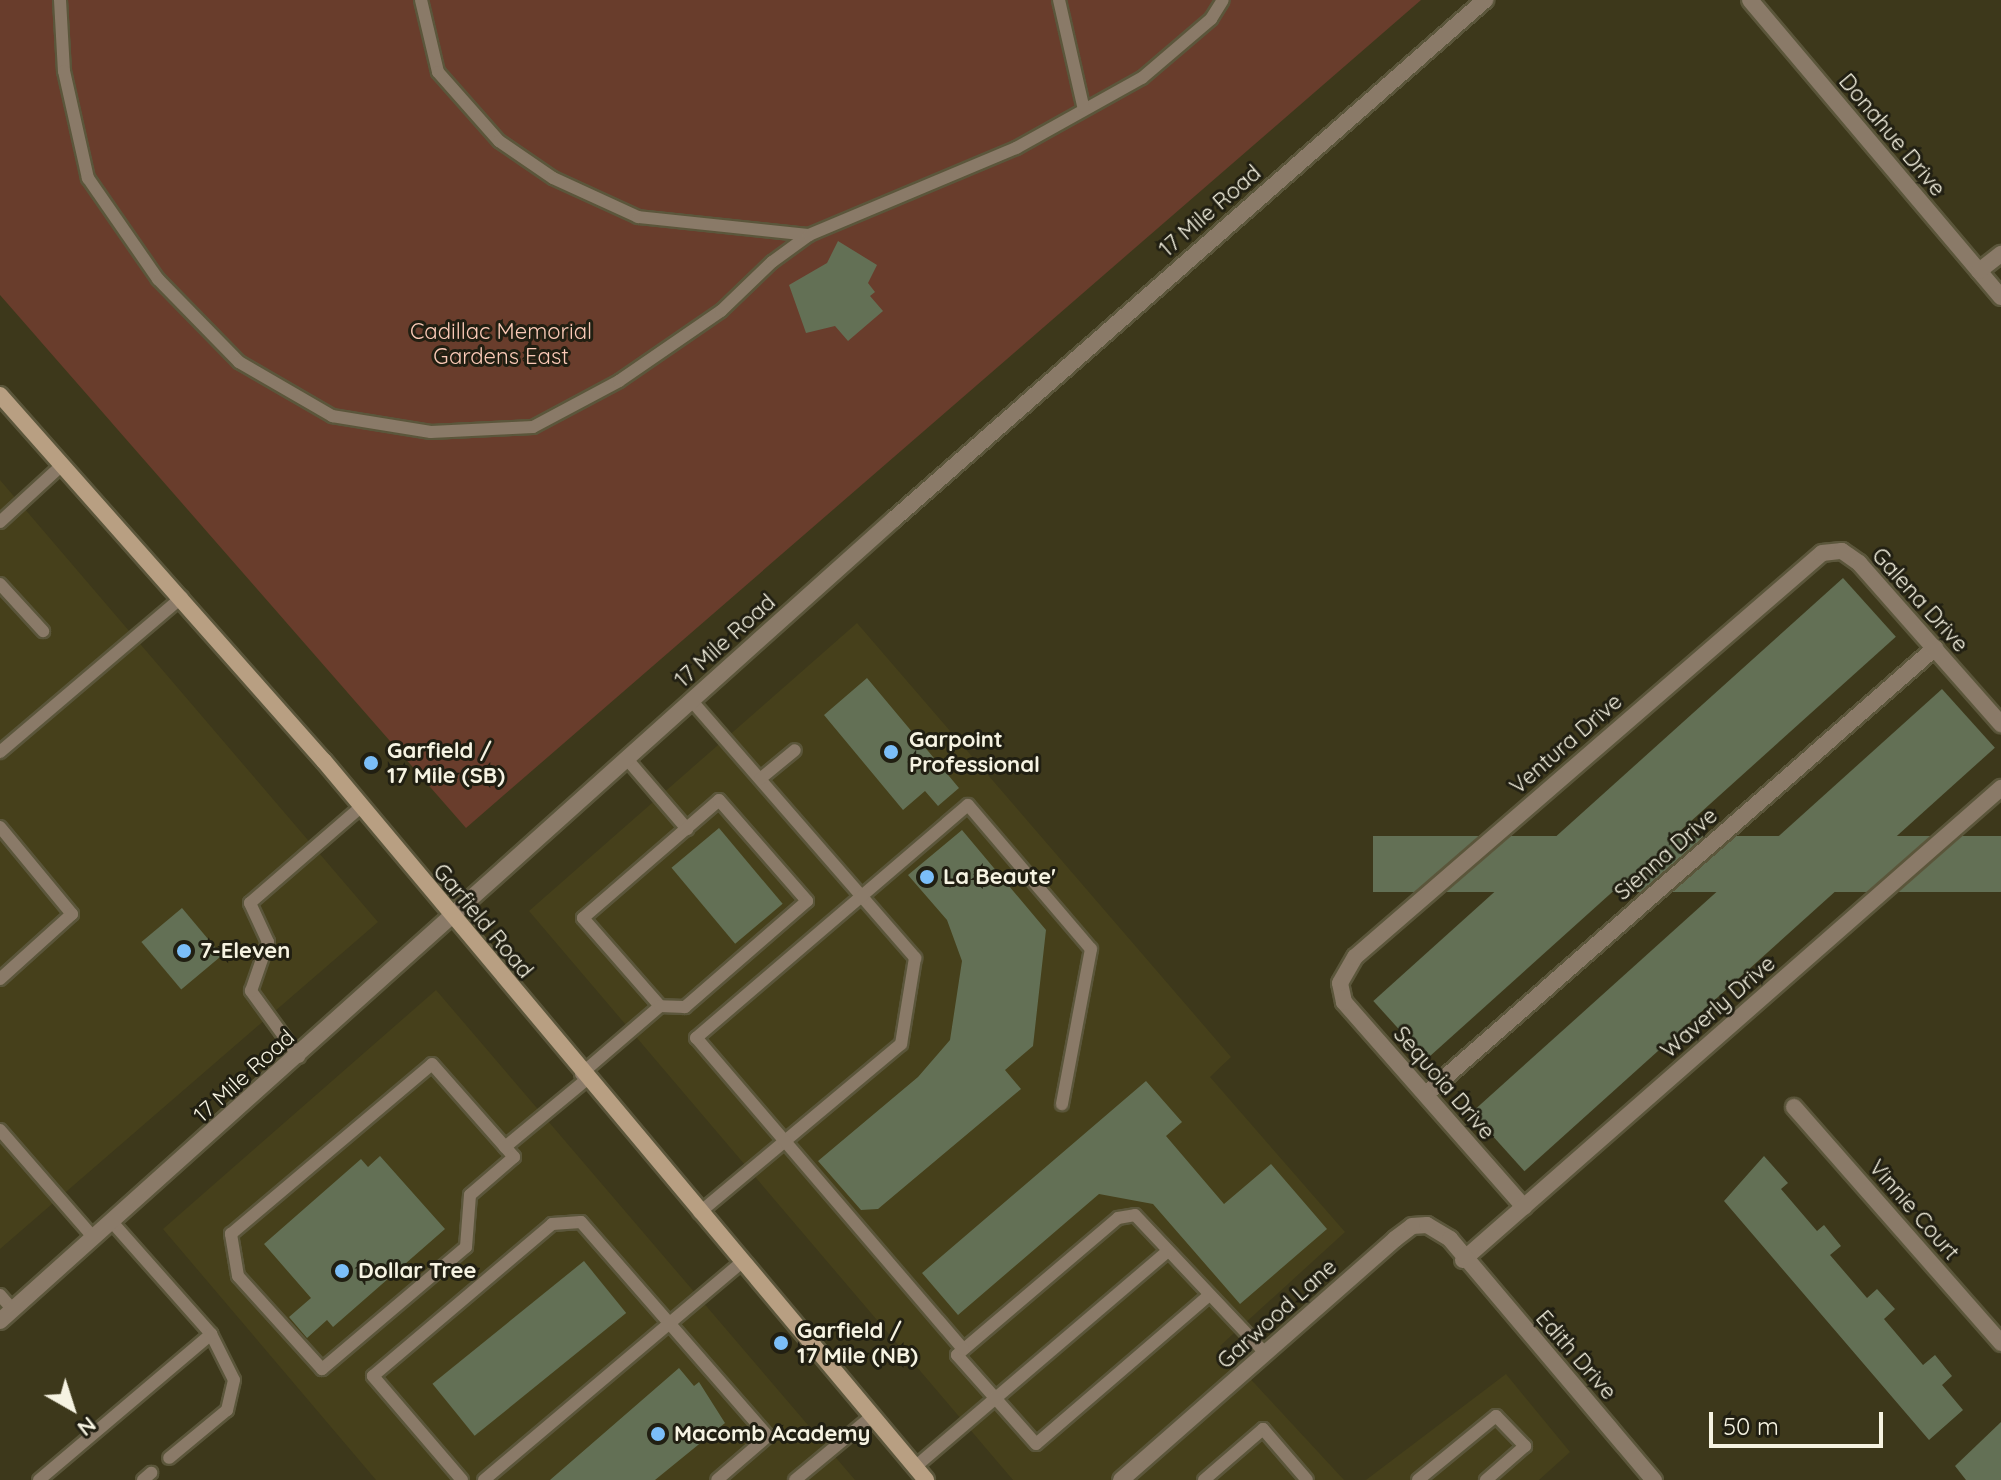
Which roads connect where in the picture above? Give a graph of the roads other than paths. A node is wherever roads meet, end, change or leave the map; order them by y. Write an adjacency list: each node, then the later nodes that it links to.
1 (60, 0): 8 (lane)
2 (421, 0): 8 (lane)
3 (1059, 0): 7 (lane)
4 (1223, 0): 7 (lane)
5 (1485, 0): 20 (street, 17 Mile Road)
6 (1750, 0): 10 (street, Donahue Drive)
7 (1083, 106): 8 (lane)
8 (809, 235)
9 (2001, 254): 10 (street)
10 (1979, 271): 11 (street, Donahue Drive)
11 (2001, 297)
12 (0, 395): 13 (main road, Garfield Road)
13 (61, 466): 14 (lane); 17 (main road, Garfield Road)
14 (0, 522)
15 (1832, 551): 19 (street, Galena Drive); 33 (street, Ventura Drive)
16 (0, 584): 18 (lane)
17 (182, 597): 23 (lane); 27 (main road, Garfield Road)
18 (43, 631)
19 (1935, 648): 21 (street, Galena Drive); 37 (street, Sienna Drive)
20 (691, 700): 24 (street, 17 Mile Road); 25 (lane)
21 (2001, 724)
22 (795, 750): 25 (lane)
23 (0, 752)
24 (626, 758): 29 (lane); 31 (street, 17 Mile Road)
25 (760, 779): 30 (lane)
26 (2001, 788): 43 (street, Waverly Drive)
27 (361, 807): 31 (main road, Garfield Road); 35 (lane)
28 (0, 827): 32 (lane)
29 (687, 829): 34 (lane); 34 (lane)
30 (860, 895): 38 (lane); 41 (lane); 41 (lane)
31 (454, 920): 35 (street, 17 Mile Road); 36 (main road, Garfield Road)
32 (0, 979)
33 (1340, 983): 37 (street, Sequoia Drive)
34 (660, 1006): 36 (lane)
35 (299, 1057): 45 (street, 17 Mile Road)
36 (584, 1077): 42 (lane); 44 (main road, Garfield Road)
37 (1426, 1094): 43 (street, Sequoia Drive)
38 (1062, 1104)
39 (1794, 1107): 56 (street, Vinnie Court)
40 (0, 1130): 46 (lane)
41 (785, 1143): 44 (lane); 57 (lane)
42 (505, 1147): 42 (lane)
43 (1524, 1207): 48 (street, Waverly Drive)
44 (699, 1213): 49 (main road, Garfield Road)
45 (112, 1222): 46 (street, 17 Mile Road); 55 (lane)
46 (94, 1238): 52 (street, 17 Mile Road)
47 (1167, 1252): 51 (lane); 57 (lane); 59 (lane)
48 (1463, 1260): 58 (street, Garwood Lane); 73 (street, Edith Drive)
49 (741, 1263): 54 (lane); 60 (main road, Garfield Road)
50 (0, 1295): 52 (lane)
51 (1207, 1297): 58 (lane); 59 (lane)
52 (13, 1310): 53 (street, 17 Mile Road)
53 (0, 1321)
54 (669, 1323): 64 (lane); 65 (lane); 66 (lane)
55 (211, 1334): 61 (lane); 63 (lane)
56 (2001, 1343)
57 (963, 1349): 59 (lane)
58 (1266, 1354): 68 (street, Garwood Lane)
59 (996, 1399): 62 (lane)
60 (872, 1416): 62 (main road, Garfield Road); 67 (lane)
61 (169, 1458)
62 (921, 1473)
63 (39, 1480)
64 (462, 1480)
65 (484, 1480)
66 (717, 1480)
67 (795, 1480)
68 (1121, 1480)
69 (1204, 1480): 70 (lane)
70 (1307, 1480)
71 (1418, 1480): 72 (lane)
72 (1486, 1480)
73 (1654, 1480)

